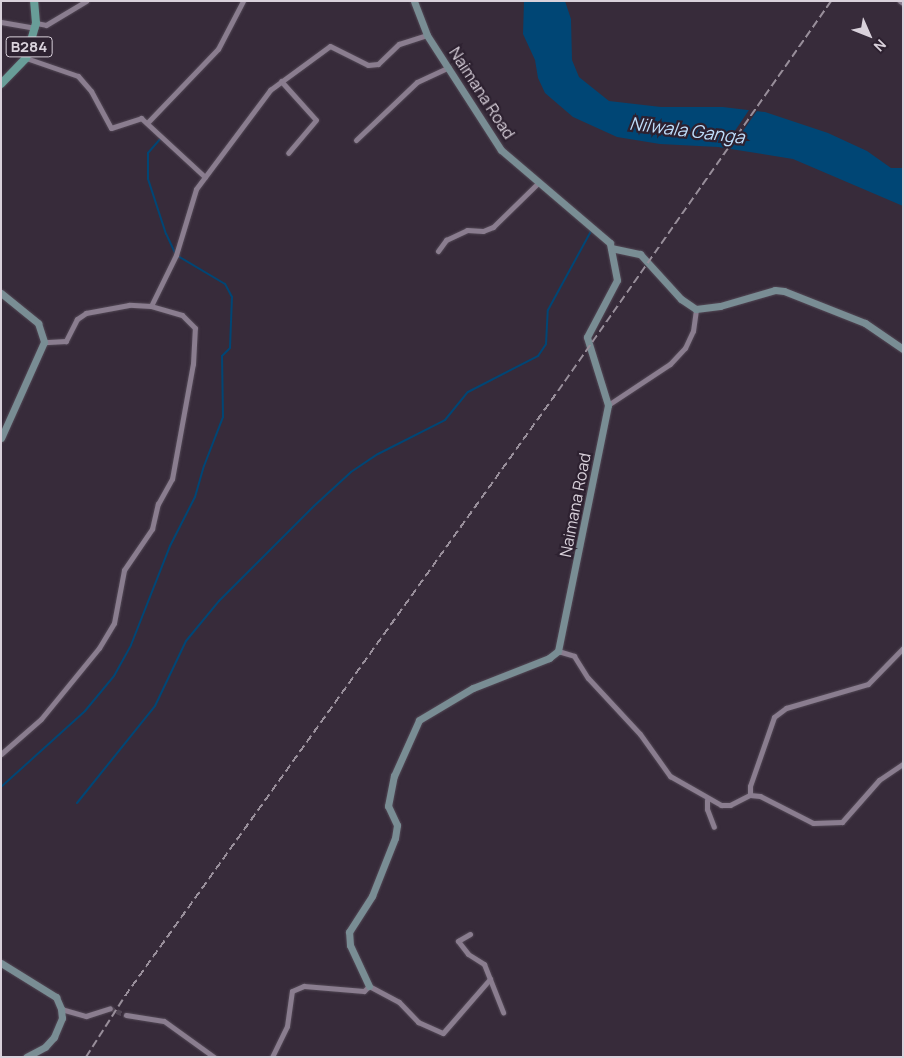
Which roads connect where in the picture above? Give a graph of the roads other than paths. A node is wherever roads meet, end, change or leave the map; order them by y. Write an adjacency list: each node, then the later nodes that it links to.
1 (34, 1): 6 (main road, B284)
2 (86, 1): 6 (street)
3 (243, 1): 12 (street)
4 (414, 1): 7 (street, Naimana Road)
5 (1, 22): 6 (street)
6 (35, 26): 8 (main road, B284)
7 (426, 35): 9 (street, Naimana Road); 10 (street)
8 (26, 58): 11 (main road, B284); 12 (street)
9 (450, 67): 13 (street); 16 (street, Naimana Road)
10 (281, 81): 14 (street); 15 (street)
11 (1, 84)
12 (148, 122): 15 (street)
13 (356, 140)
14 (288, 153)
15 (206, 177): 20 (street)
16 (538, 183): 17 (street, Naimana Road); 18 (street)
17 (611, 248): 21 (street); 24 (street, Naimana Road)
18 (438, 251)
19 (1, 293): 22 (street)
20 (151, 306): 22 (street); 28 (street)
21 (696, 309): 23 (street); 24 (street)
22 (44, 342): 25 (street)
23 (903, 349)
24 (608, 405): 27 (street, Naimana Road)
25 (1, 438)
26 (903, 648): 30 (street)
27 (558, 651): 31 (street); 36 (street)
28 (1, 754)
29 (903, 764): 30 (street)
30 (750, 795): 31 (street)
31 (707, 800): 32 (street)
32 (714, 827)
33 (470, 934): 35 (street)
34 (1, 963): 38 (street)
35 (490, 979): 36 (street); 39 (street)
36 (369, 986): 43 (street)
37 (110, 1008): 38 (street)
38 (61, 1009): 41 (street)
39 (503, 1012)
40 (126, 1015): 42 (street)
41 (26, 1057)
42 (214, 1057)
43 (272, 1057)

